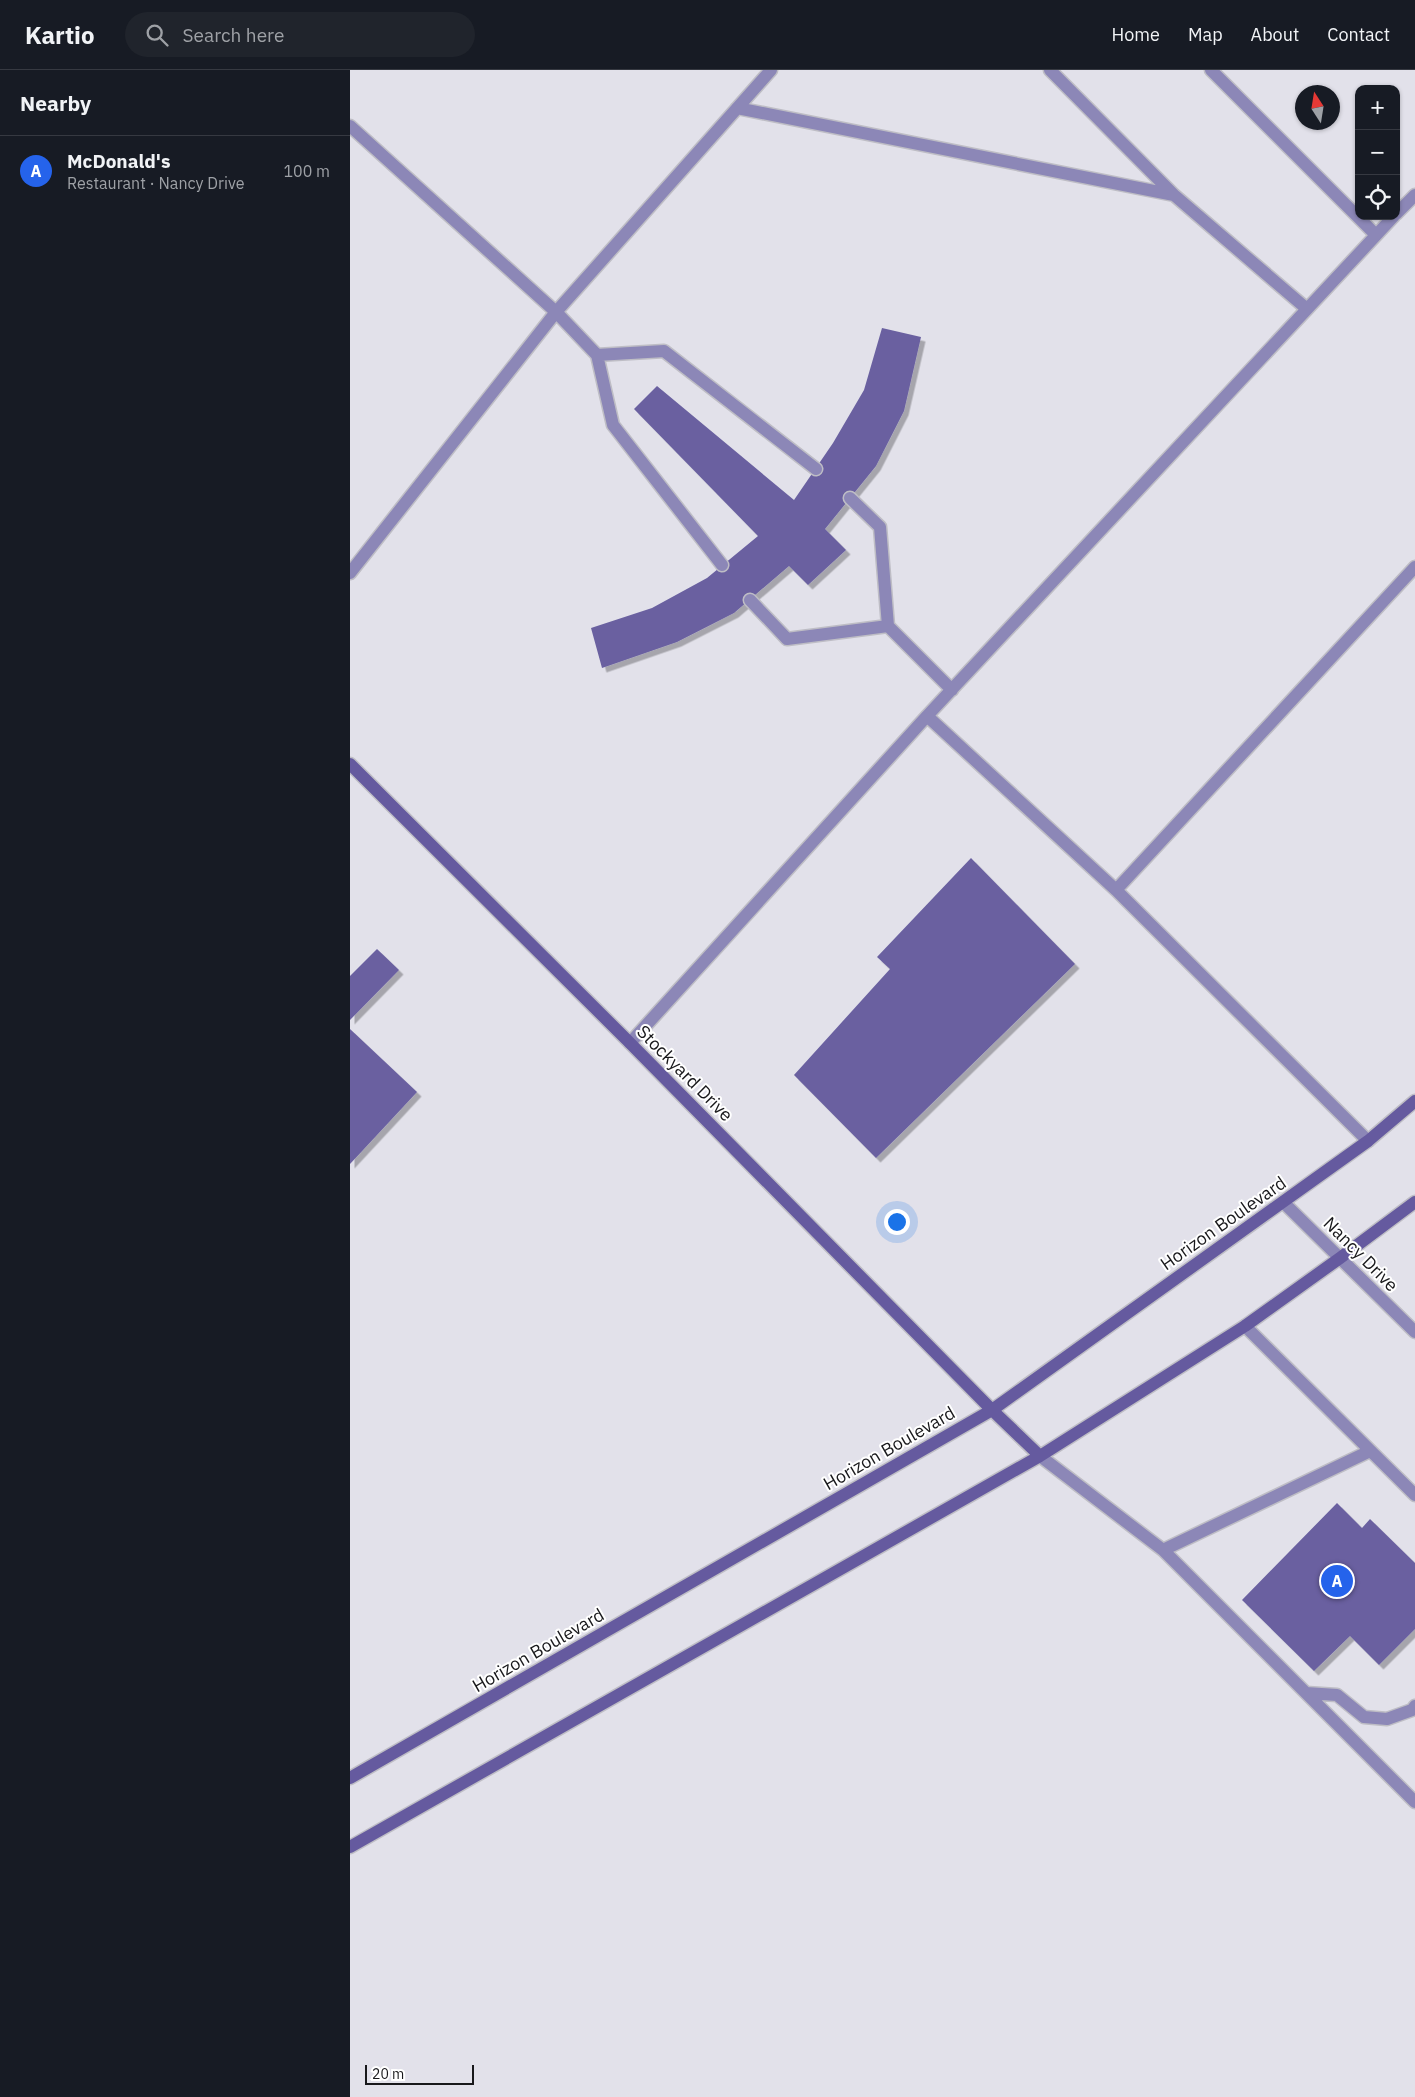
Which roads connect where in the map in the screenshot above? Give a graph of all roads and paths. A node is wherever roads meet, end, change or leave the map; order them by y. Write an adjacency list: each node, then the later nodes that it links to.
1 (771, 70): 4 (street)
2 (1050, 70): 6 (street)
3 (1211, 70): 10 (street)
4 (737, 108): 6 (street); 12 (street)
5 (350, 126): 12 (street)
6 (1174, 195): 11 (street)
7 (1415, 195): 8 (street)
8 (1400, 210)
9 (1390, 220): 10 (street)
10 (1376, 235): 11 (street)
11 (1307, 308): 21 (street)
12 (556, 312): 13 (street); 18 (street)
13 (597, 355): 14 (street); 16 (street)
14 (816, 469)
15 (850, 498): 20 (street)
16 (722, 565)
17 (1415, 567): 24 (street)
18 (350, 573)
19 (750, 600): 20 (street)
20 (888, 626): 21 (street)
21 (952, 690): 22 (street)
22 (927, 716): 24 (street); 25 (street)
23 (350, 764): 25 (main road, Stockyard Drive)
24 (1116, 890): 27 (street)
25 (630, 1043): 33 (main road, Stockyard Drive)
26 (1415, 1101): 27 (main road, Horizon Boulevard)
27 (1368, 1141): 28 (main road, Horizon Boulevard)
28 (1283, 1202): 30 (street, Nancy Drive); 33 (main road, Horizon Boulevard)
29 (1415, 1202): 30 (main road)
30 (1340, 1258): 31 (main road); 32 (street, Nancy Drive)
31 (1245, 1326): 34 (street); 35 (main road)
32 (1415, 1332)
33 (992, 1410): 35 (main road, Stockyard Drive); 40 (main road, Horizon Boulevard)
34 (1370, 1451): 36 (street); 37 (street)
35 (1040, 1456): 37 (street); 42 (main road)
36 (1415, 1495)
37 (1162, 1550): 38 (street)
38 (1306, 1693): 39 (street); 41 (street)
39 (1414, 1709)
40 (350, 1778)
41 (1415, 1802)
42 (350, 1847)

